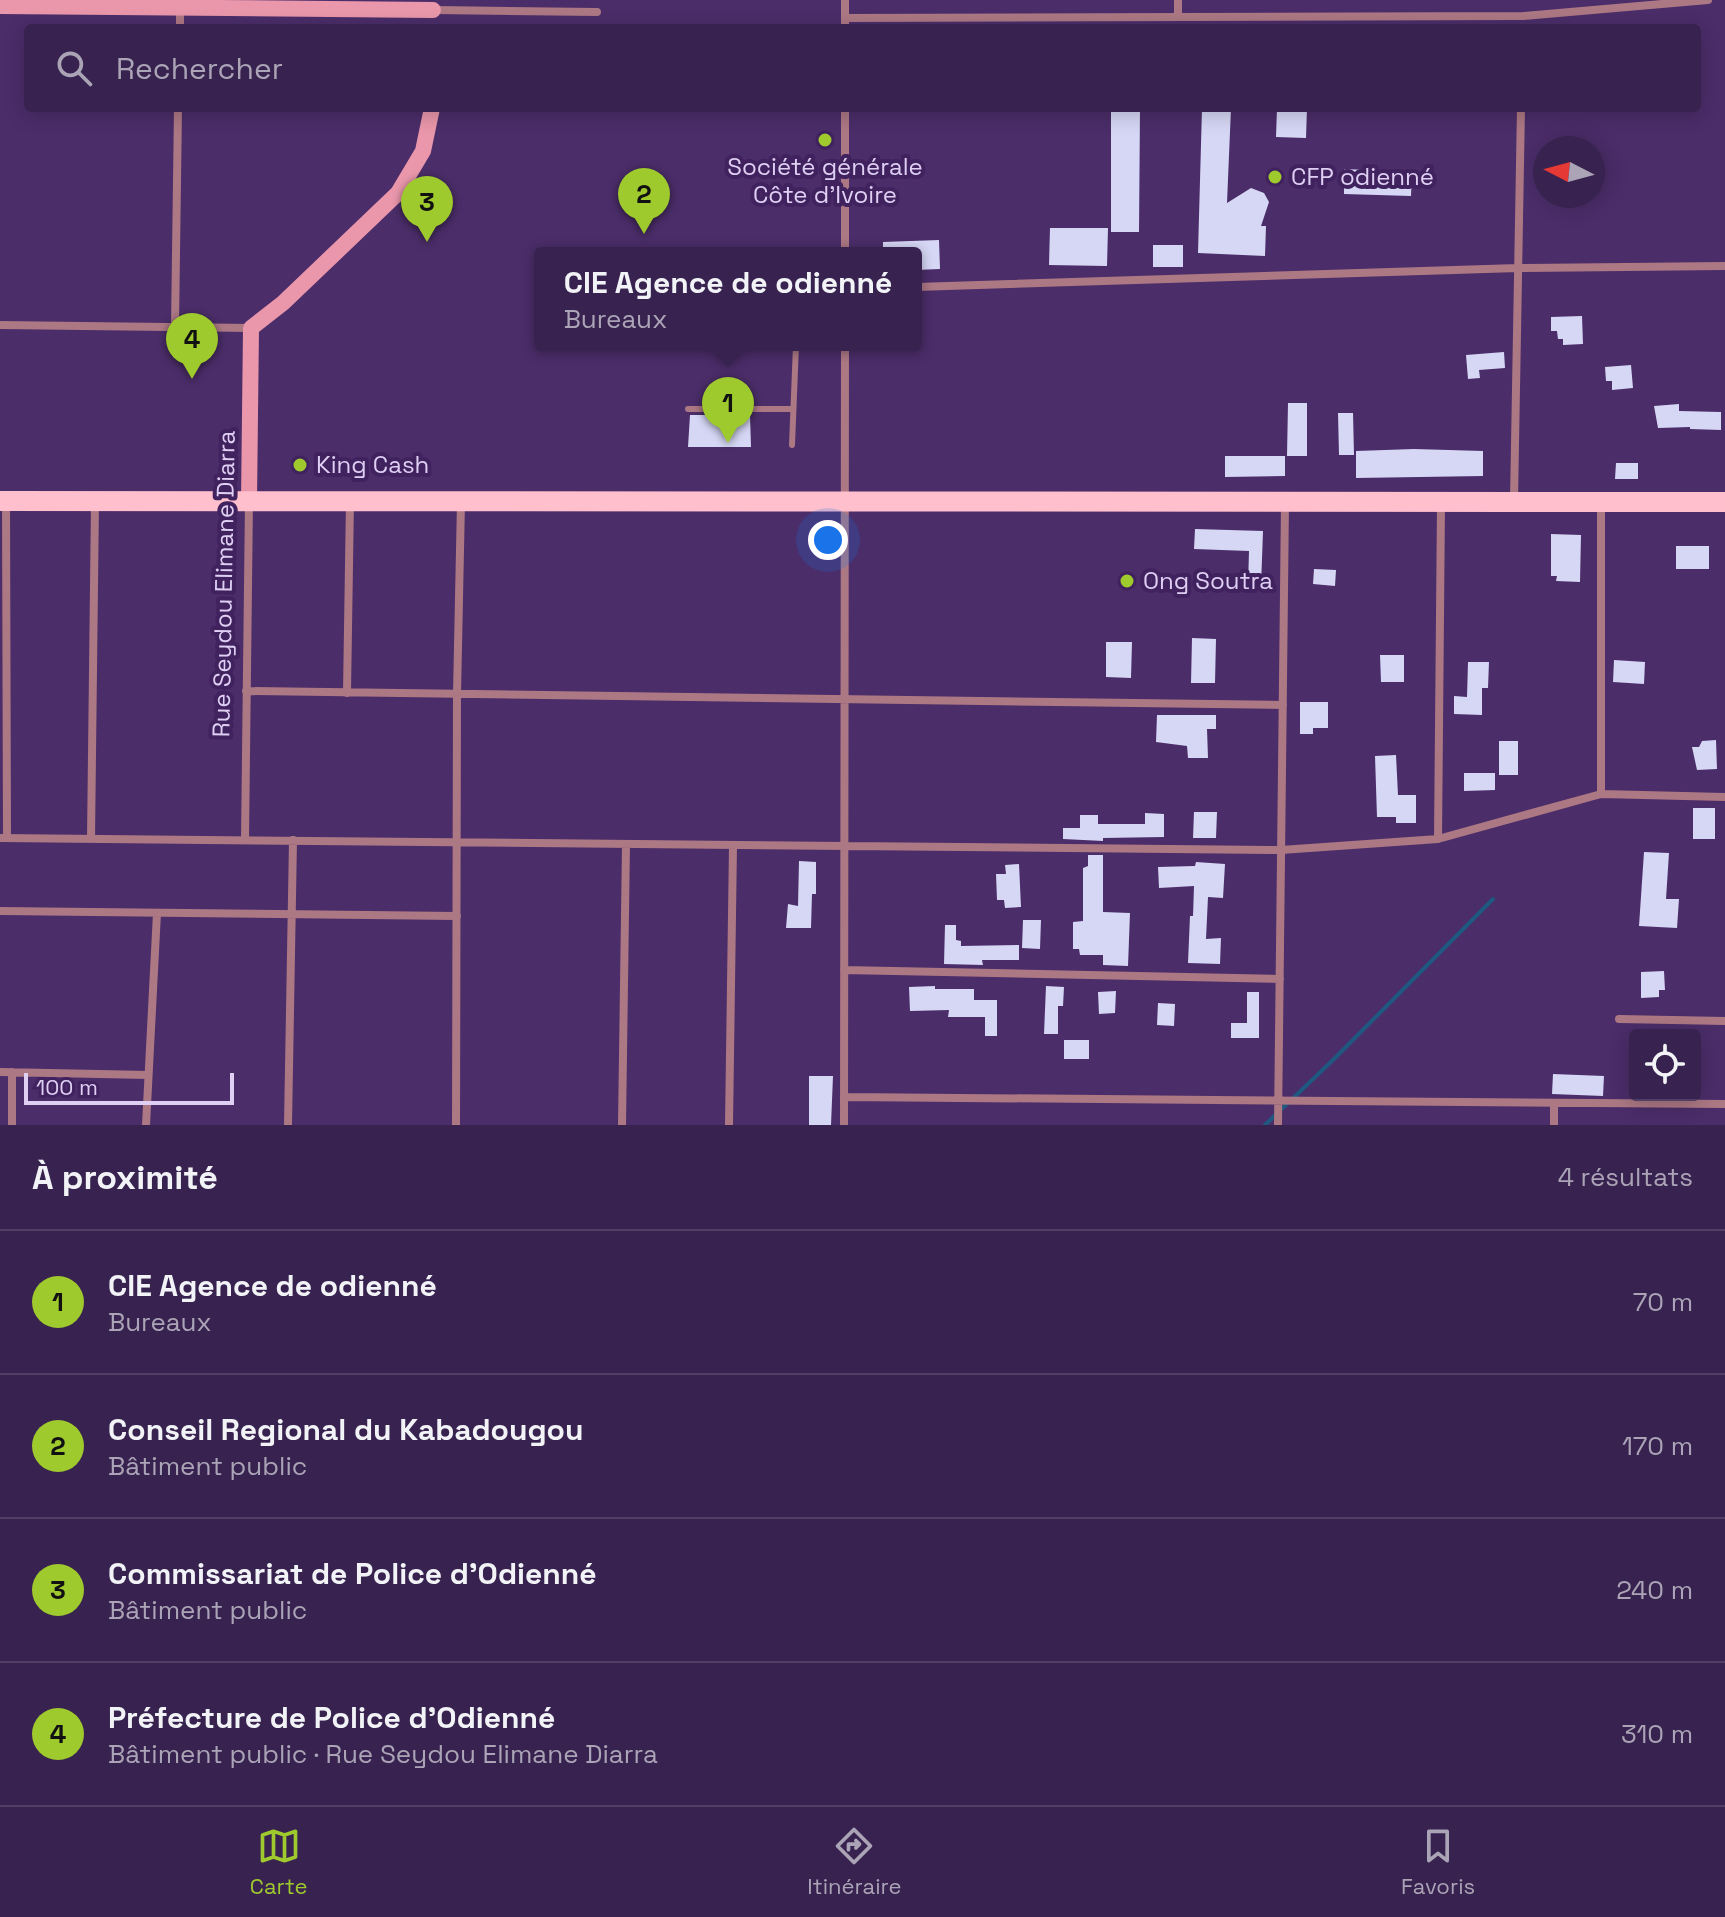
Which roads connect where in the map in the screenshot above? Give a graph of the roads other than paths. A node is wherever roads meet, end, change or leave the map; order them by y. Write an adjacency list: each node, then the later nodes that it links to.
1 (845, 0): 10 (street)
2 (1178, 0): 9 (street)
3 (1708, 0): 8 (street)
4 (180, 4): 5 (street); 6 (street)
5 (433, 5): 7 (street)
6 (0, 6)
7 (597, 12)
8 (1523, 16): 9 (street); 11 (street)
9 (1178, 17): 10 (street)
10 (845, 23)
11 (1523, 24)
12 (178, 112): 21 (street)
13 (431, 112): 22 (street)
14 (845, 112): 16 (street)
15 (1521, 112): 18 (street)
16 (845, 247)
17 (1725, 266): 18 (street)
18 (1518, 268): 19 (street); 36 (street)
19 (922, 287)
20 (0, 325): 21 (street)
21 (175, 327): 22 (street)
22 (251, 328): 30 (street, Rue Seydou Elimane Diarra)
23 (796, 351): 26 (lane)
24 (845, 351): 33 (street)
25 (688, 409): 26 (lane)
26 (793, 409): 27 (lane)
27 (792, 445)
28 (3, 501): 29 (main road); 46 (street)
29 (95, 501): 30 (main road); 47 (street)
30 (249, 501): 31 (main road); 39 (street, Rue Seydou Elimane Diarra)
31 (350, 501): 32 (main road); 40 (street)
32 (461, 501): 33 (main road); 41 (street)
33 (845, 501): 34 (main road); 42 (street)
34 (1285, 501): 35 (main road); 43 (street)
35 (1441, 502): 36 (main road); 48 (street)
36 (1514, 502): 37 (main road)
37 (1601, 502): 38 (main road); 44 (street)
38 (1725, 502)
39 (246, 691): 40 (street); 49 (street, Rue Seydou Elimane Diarra)
40 (347, 693): 41 (street)
41 (457, 694): 42 (street); 51 (street)
42 (844, 699): 43 (street); 54 (street)
43 (1283, 705): 55 (street)
44 (1601, 794): 45 (street); 48 (street)
45 (1725, 797)
46 (4, 838): 47 (street)
47 (91, 839): 49 (street)
48 (1438, 839): 55 (street)
49 (245, 840): 50 (street)
50 (293, 840): 51 (street); 58 (street)
51 (457, 842): 52 (street); 59 (street)
52 (626, 844): 53 (street); 75 (street)
53 (733, 845): 54 (street); 76 (street)
54 (844, 846): 55 (street); 60 (street)
55 (1281, 850): 61 (street)
56 (0, 911): 57 (street)
57 (157, 913): 58 (street); 66 (street)
58 (292, 914): 59 (street); 73 (street)
59 (457, 916): 74 (street)
60 (844, 970): 61 (street); 67 (street)
61 (1280, 979): 68 (street)
62 (1619, 1019): 63 (street)
63 (1725, 1021)
64 (0, 1072): 65 (street)
65 (12, 1072): 66 (street); 71 (street)
66 (148, 1075): 72 (street)
67 (844, 1097): 68 (street); 77 (street)
68 (1278, 1100): 69 (street); 78 (street)
69 (1554, 1103): 70 (street); 79 (street)
70 (1725, 1104)
71 (12, 1125)
72 (146, 1125)
73 (288, 1125)
74 (456, 1125)
75 (622, 1125)
76 (729, 1125)
77 (844, 1125)
78 (1278, 1125)
79 (1554, 1125)

